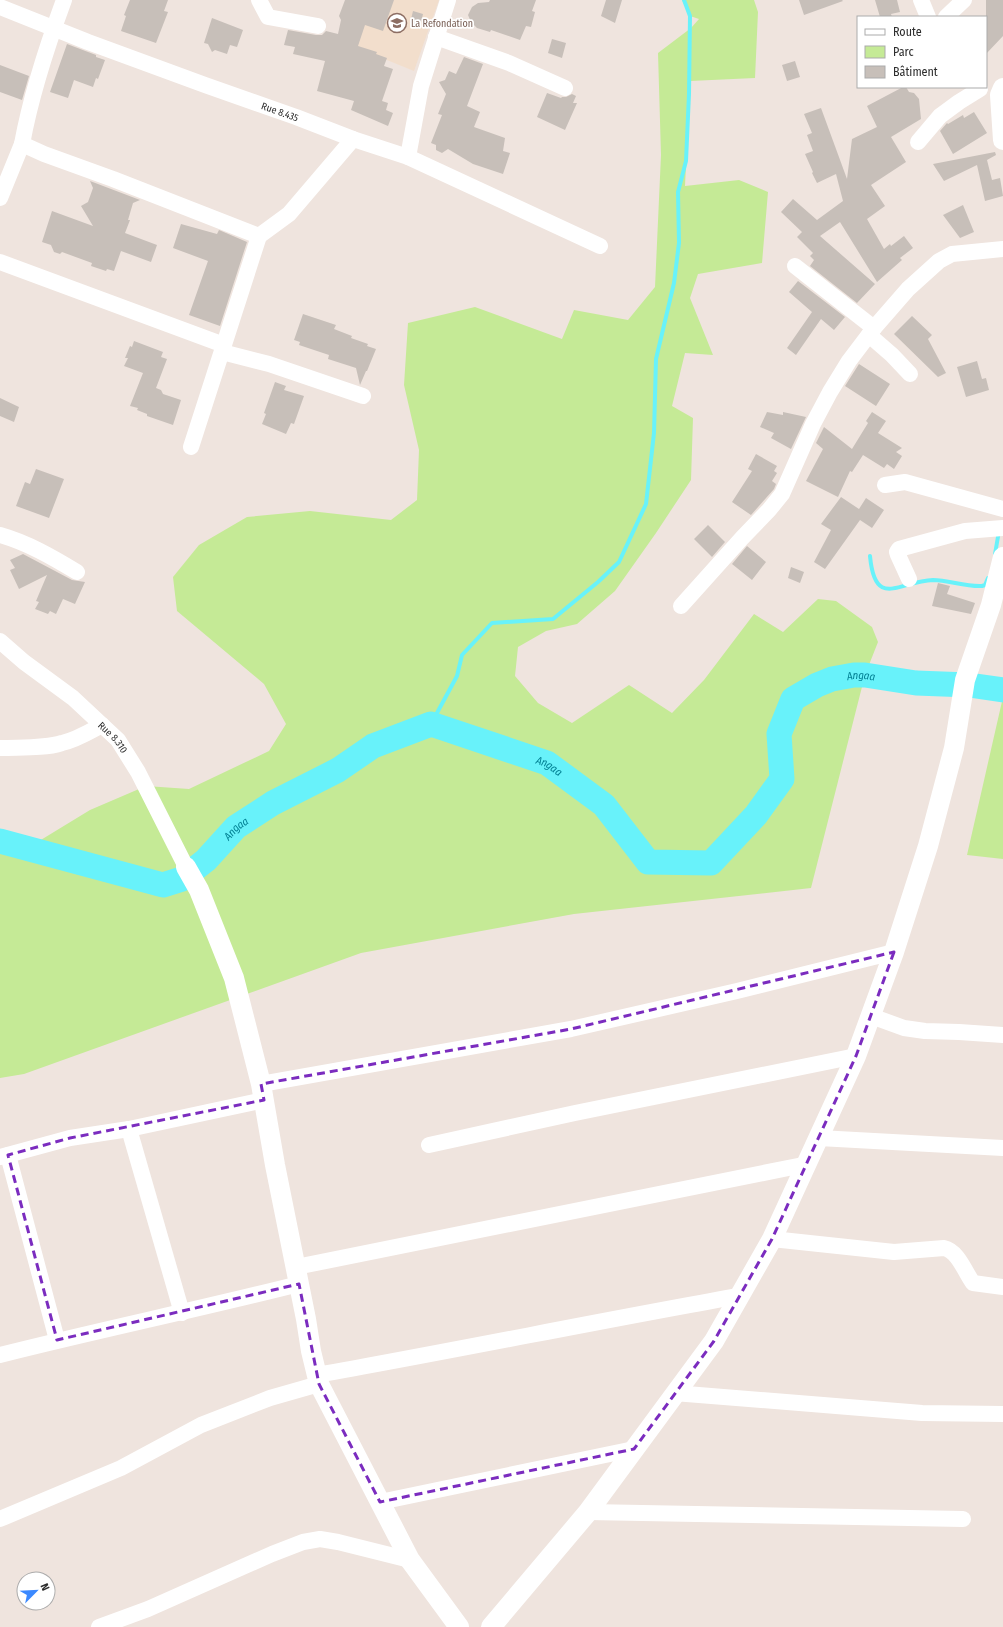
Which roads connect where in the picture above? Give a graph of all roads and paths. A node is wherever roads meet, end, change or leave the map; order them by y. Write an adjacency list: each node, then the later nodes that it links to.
1 (64, 0): 10 (street)
2 (259, 0): 9 (street)
3 (448, 0): 11 (street)
4 (921, 0): 7 (street)
5 (964, 0): 8 (street)
6 (0, 7): 10 (street, Rue 8.435)
7 (928, 16)
8 (947, 16)
9 (318, 26)
10 (54, 28): 15 (street, Rue 8.435); 18 (street)
11 (436, 37): 12 (street); 19 (street)
12 (565, 88)
13 (979, 88): 14 (street); 17 (street)
14 (1002, 92): 16 (street)
15 (353, 139): 19 (street, Rue 8.435); 21 (street)
16 (1003, 140)
17 (918, 142)
18 (22, 144): 20 (street); 21 (street)
19 (408, 157): 22 (street, Rue 8.435)
20 (0, 198)
21 (259, 236): 27 (street)
22 (600, 246)
23 (1003, 249): 26 (street)
24 (0, 262): 27 (street)
25 (795, 266): 26 (street)
26 (872, 332): 28 (street); 38 (street)
27 (223, 348): 29 (street); 30 (street)
28 (910, 374)
29 (363, 396)
30 (191, 447)
31 (885, 485): 32 (street)
32 (1003, 509)
33 (1003, 528): 37 (street)
34 (0, 535): 36 (street)
35 (1003, 557): 43 (street)
36 (77, 572)
37 (909, 579)
38 (682, 606)
39 (0, 641): 40 (street, Rue 8.310)
40 (102, 725): 41 (street); 42 (street, Rue 8.310)
41 (0, 748)
42 (186, 867): 47 (street)
43 (894, 952): 44 (street); 47 (street)
44 (871, 1016): 45 (street); 46 (street)
45 (1003, 1034)
46 (856, 1056): 49 (street); 50 (street)
47 (262, 1092): 48 (street); 55 (street)
48 (129, 1129): 52 (street); 58 (street)
49 (819, 1138): 51 (street); 53 (street)
50 (429, 1145)
51 (1003, 1148)
52 (4, 1156): 59 (street)
53 (808, 1164): 54 (street); 55 (street)
54 (772, 1239): 56 (street); 57 (street)
55 (298, 1276): 58 (street); 61 (street)
56 (1003, 1287)
57 (738, 1296): 61 (street); 62 (street)
58 (182, 1313): 59 (street)
59 (57, 1340): 60 (street)
60 (0, 1355)
61 (318, 1380): 65 (street); 67 (street)
62 (674, 1394): 63 (street); 64 (street)
63 (1003, 1414)
64 (634, 1449): 65 (street); 66 (street)
65 (380, 1502): 69 (street)
66 (588, 1512): 68 (street); 72 (street)
67 (0, 1520)
68 (963, 1520)
69 (410, 1560): 70 (street); 71 (street)
70 (99, 1627)
71 (459, 1627)
72 (491, 1627)

